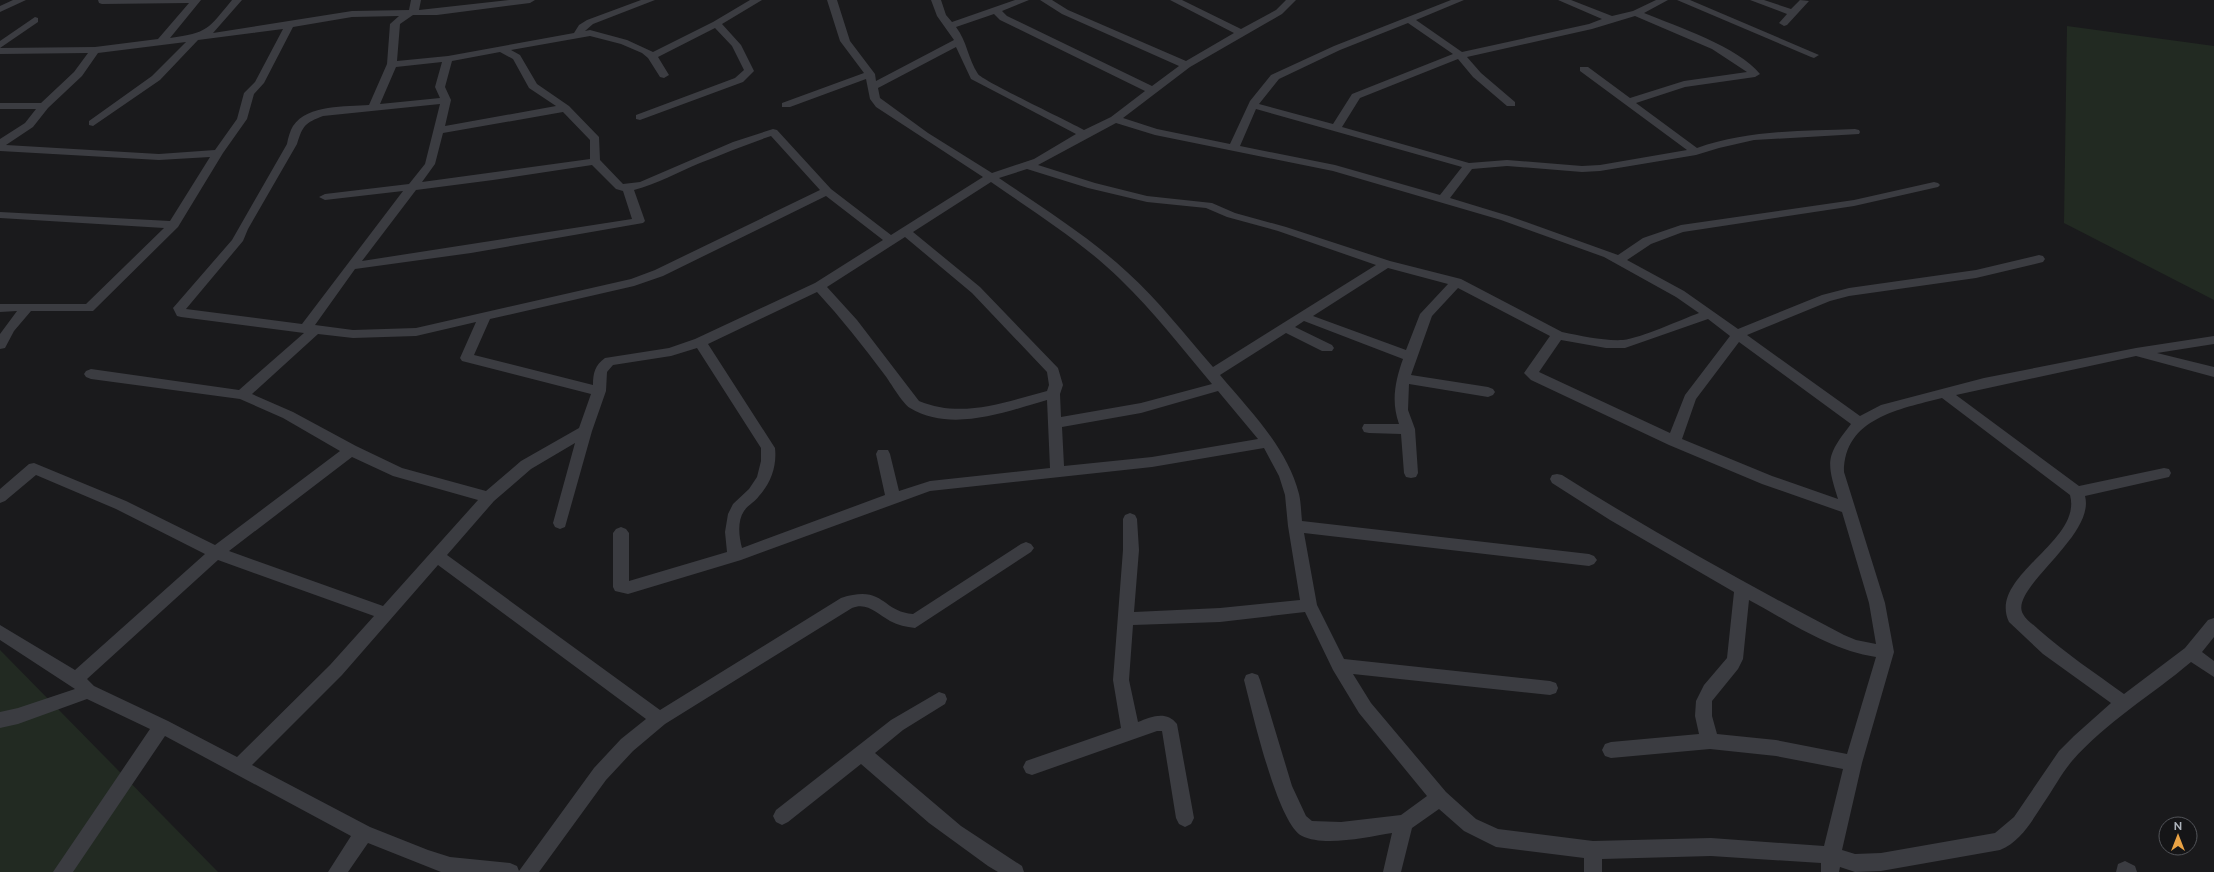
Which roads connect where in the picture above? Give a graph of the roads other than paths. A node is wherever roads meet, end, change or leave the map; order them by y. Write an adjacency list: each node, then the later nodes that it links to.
1 (21, 0): 20 (street)
2 (237, 0): 34 (street)
3 (416, 0): 22 (street)
4 (530, 0): 22 (street)
5 (650, 0): 33 (street)
6 (757, 0): 30 (street)
7 (832, 0): 49 (street)
8 (936, 0): 31 (street)
9 (1024, 0): 21 (street)
10 (1045, 0): 46 (street)
11 (1175, 0): 32 (street)
12 (1291, 0): 32 (street)
13 (1459, 0): 27 (street)
14 (1563, 0): 25 (street)
15 (1663, 0): 23 (street)
16 (1682, 0): 42 (street)
17 (1755, 0): 24 (street)
18 (102, 1): 35 (street)
19 (1804, 1): 24 (street)
20 (0, 9)
21 (994, 10): 31 (street); 50 (street)
22 (414, 11): 29 (street); 45 (street)
23 (1636, 13): 25 (street); 52 (street)
24 (1793, 13): 28 (street)
25 (1611, 19): 41 (street)
26 (35, 20): 37 (street)
27 (1410, 20): 41 (street); 55 (street)
28 (1784, 23)
29 (290, 24): 34 (street); 71 (street)
30 (716, 24): 43 (street); 60 (street)
31 (951, 26): 36 (street)
32 (1241, 33): 46 (street)
33 (578, 35): 40 (street); 43 (street)
34 (195, 38): 35 (street); 62 (street)
35 (162, 41): 38 (street)
36 (960, 41): 49 (street); 66 (street)
37 (0, 45)
38 (95, 50): 39 (street); 57 (street)
39 (0, 51)
40 (504, 51): 44 (street); 59 (street)
41 (1460, 55): 53 (street); 63 (street)
42 (1814, 55)
43 (652, 56): 48 (street)
44 (448, 59): 45 (street); 51 (street)
45 (392, 64): 58 (street)
46 (1186, 65): 50 (street)
47 (1584, 69): 52 (street)
48 (664, 75)
49 (871, 80): 54 (street); 75 (street)
50 (1151, 90): 61 (street)
51 (446, 100): 58 (street); 64 (street)
52 (1627, 102): 70 (street)
53 (1511, 104)
54 (786, 105)
55 (1253, 105): 63 (street); 69 (street)
56 (0, 106): 57 (street)
57 (44, 106): 67 (street)
58 (374, 106): 98 (street)
59 (565, 108): 64 (street); 72 (street)
60 (640, 117)
61 (1115, 119): 66 (street); 69 (street)
62 (93, 123)
63 (1336, 128): 74 (street)
64 (440, 130): 77 (street)
65 (1855, 132): 70 (street)
66 (1084, 134): 73 (street)
67 (0, 144)
68 (0, 148): 71 (street)
69 (1233, 149): 81 (street)
70 (1696, 152): 74 (street)
71 (218, 153): 83 (street)
72 (595, 161): 77 (street); 78 (street)
73 (1027, 165): 75 (street); 88 (street)
74 (1469, 166): 81 (street)
75 (991, 177): 84 (street); 110 (street)
76 (1934, 185): 86 (street)
77 (413, 187): 80 (street); 89 (street)
78 (628, 188): 79 (street); 89 (street)
79 (827, 191): 85 (street); 96 (street)
80 (325, 197)
81 (1443, 199): 86 (street)
82 (0, 215): 83 (street)
83 (174, 225): 93 (street)
84 (906, 232): 85 (street); 114 (street)
85 (890, 239): 91 (street)
86 (1620, 259): 94 (street)
87 (2039, 259): 99 (street)
88 (1386, 264): 90 (street); 95 (street)
89 (353, 266): 98 (street)
90 (1457, 282): 100 (street); 106 (street)
91 (819, 286): 102 (street); 114 (street)
92 (0, 308): 93 (street)
93 (28, 308): 103 (street)
94 (1710, 314): 99 (street); 100 (street)
95 (1302, 316): 97 (street); 106 (street)
96 (485, 317): 98 (street); 111 (street)
97 (1285, 328): 104 (street); 110 (street)
98 (310, 329): 115 (street)
99 (1738, 334): 117 (street); 121 (street)
100 (1558, 335): 121 (street)
101 (2214, 340): 105 (street)
102 (700, 342): 111 (street); 141 (street)
103 (0, 345)
104 (1327, 348)
105 (2136, 352): 107 (street); 113 (street)
106 (1411, 357): 109 (street)
107 (2214, 372)
108 (91, 374): 115 (street)
109 (1403, 378): 112 (street); 119 (street)
110 (1216, 380): 116 (street); 122 (street)
111 (599, 391): 120 (street)
112 (1488, 392)
113 (1944, 393): 117 (street); 129 (street)
114 (1053, 394): 116 (street)
115 (242, 396): 123 (street)
116 (1054, 423): 125 (street)
117 (1858, 423): 133 (street)
118 (1369, 428): 119 (street)
119 (1408, 429): 126 (street)
120 (585, 431): 131 (street); 135 (street)
121 (1674, 441): 133 (street)
122 (1268, 442): 125 (street); 136 (street)
123 (351, 450): 131 (street); 139 (street)
124 (883, 454): 132 (street)
125 (1057, 472): 132 (street)
126 (1411, 473)
127 (2164, 473): 129 (street)
128 (1557, 480): 143 (street)
129 (2077, 492): 157 (street)
130 (0, 497): 139 (street)
131 (489, 497): 140 (street)
132 (893, 498): 141 (street)
133 (1847, 508): 149 (street)
134 (1130, 519): 146 (street)
135 (560, 523)
136 (1295, 526): 142 (street); 144 (street)
137 (621, 533): 141 (street)
138 (1026, 548): 158 (street)
139 (216, 553): 145 (street); 154 (street)
140 (438, 556): 145 (street); 158 (street)
141 (736, 556)
142 (1589, 560)
143 (1742, 589): 149 (street); 162 (street)
144 (1309, 605): 146 (street); 151 (street)
145 (387, 614): 166 (street)
146 (1127, 619): 161 (street)
147 (2214, 626): 150 (street)
148 (0, 632): 154 (street)
149 (1886, 652): 165 (street)
150 (2191, 653): 152 (street); 157 (street)
151 (1339, 665): 155 (street); 168 (street)
152 (2214, 670)
153 (1252, 680): 171 (street)
154 (82, 685): 159 (street); 160 (street)
155 (1550, 688)
156 (939, 699): 164 (street)
157 (2124, 703): 174 (street)
158 (659, 719): 179 (street)
159 (0, 720)
160 (162, 726): 166 (street); 176 (street)
161 (1131, 733): 167 (street); 170 (street)
162 (1710, 741): 163 (street); 165 (street)
163 (1611, 750)
164 (862, 753): 169 (street); 175 (street)
165 (1853, 763): 174 (street)
166 (238, 767): 172 (street)
167 (1032, 767)
168 (1440, 798): 171 (street); 173 (street)
169 (782, 816)
170 (1185, 818)
171 (1404, 824): 181 (street)
172 (364, 832): 177 (street); 178 (street)
173 (1594, 850): 174 (street); 182 (street)
174 (1831, 863)
175 (994, 867): 180 (street)
176 (62, 872)
177 (337, 872)
178 (510, 872)
179 (528, 872)
180 (1015, 872)
181 (1392, 872)
182 (1593, 872)

